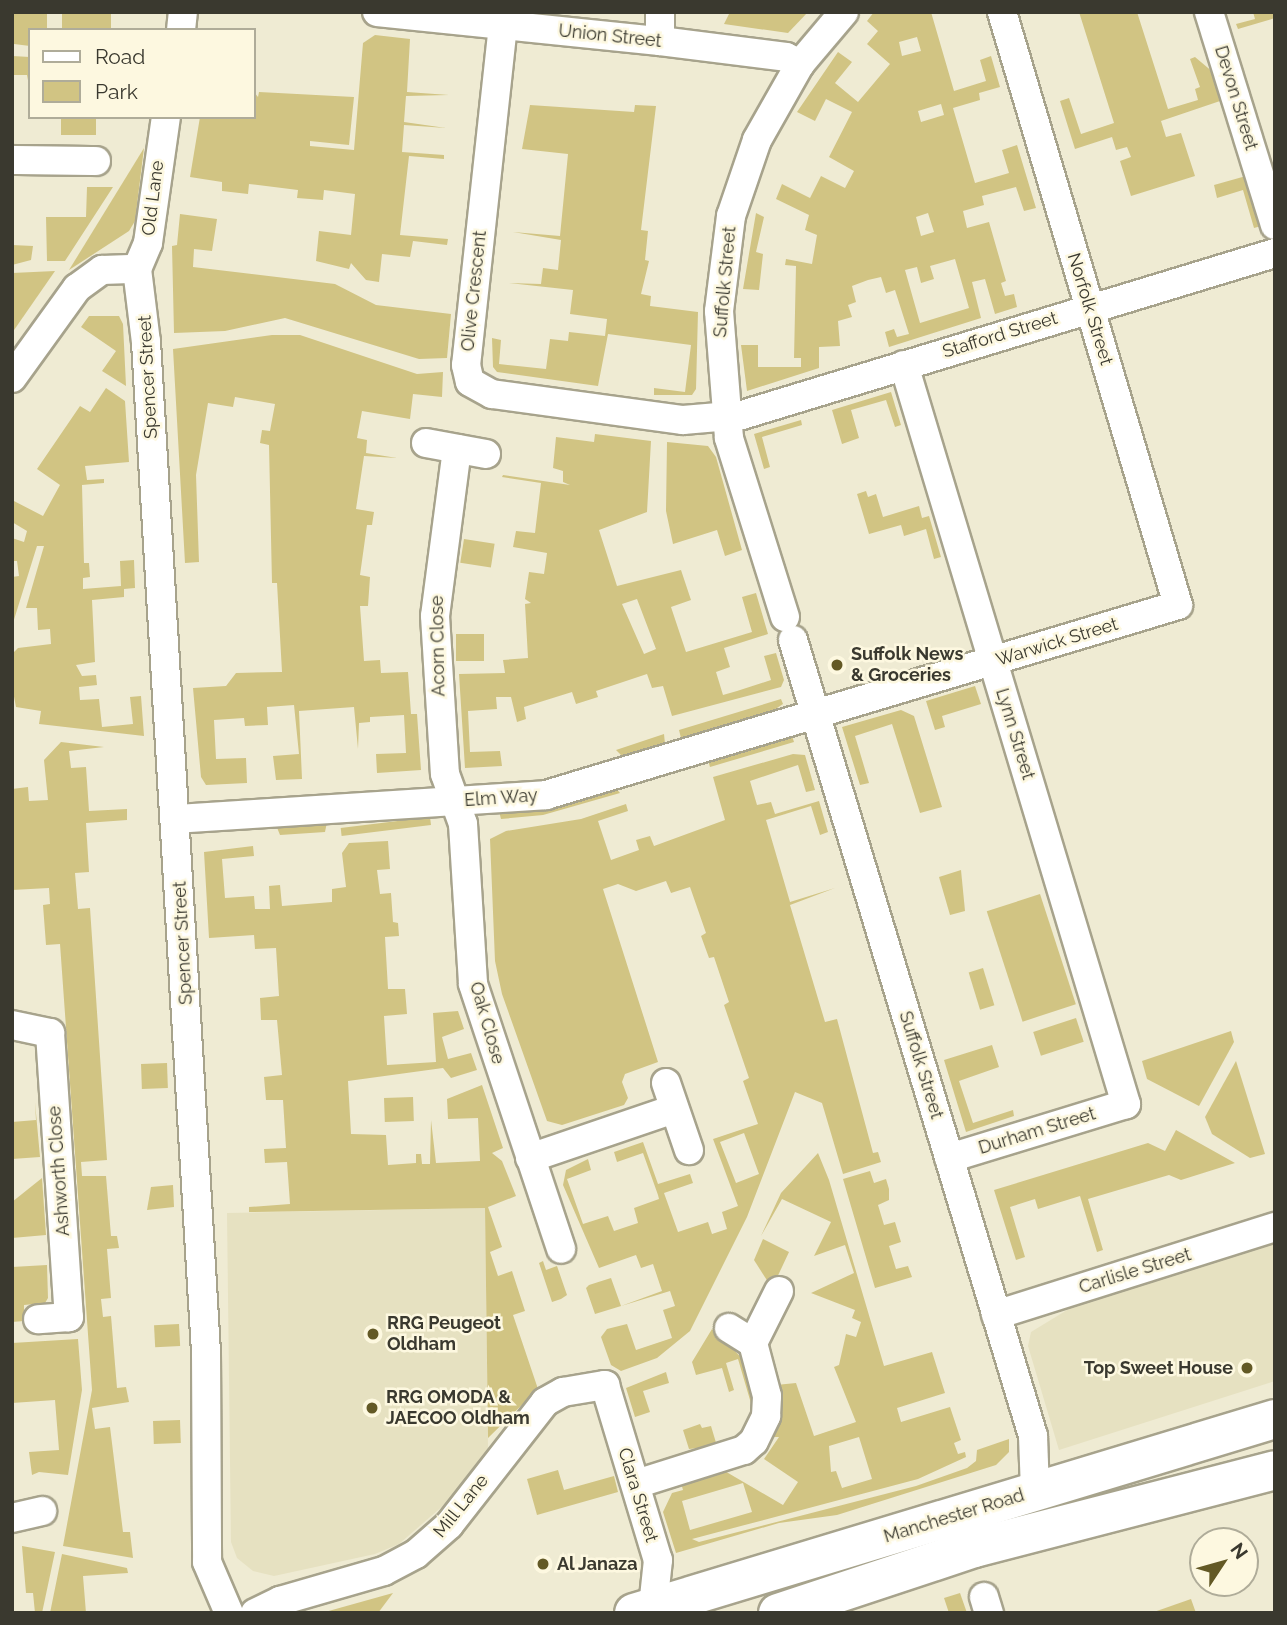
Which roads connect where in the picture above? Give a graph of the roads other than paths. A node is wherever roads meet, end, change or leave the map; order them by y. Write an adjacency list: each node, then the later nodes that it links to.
1 (377, 12): 6 (street, Union Street)
2 (660, 12): 7 (street)
3 (844, 12): 8 (street, Suffolk Street)
4 (1002, 12): 15 (street, Norfolk Street)
5 (1209, 12): 12 (street, Devon Street)
6 (503, 25): 7 (street, Union Street); 18 (street, Olive Crescent)
7 (660, 41): 8 (street, Union Street)
8 (800, 64): 18 (street, Suffolk Street)
9 (166, 119): 14 (street, Old Lane)
10 (12, 160): 11 (street)
11 (96, 161)
12 (1275, 225)
13 (1275, 253): 15 (street, Stafford Street)
14 (138, 269): 17 (street); 26 (street, Spencer Street)
15 (1090, 307): 16 (street, Stafford Street); 22 (street, Norfolk Street)
16 (904, 365): 18 (street, Stafford Street); 23 (street, Lynn Street)
17 (12, 378)
18 (725, 416): 24 (street, Suffolk Street)
19 (426, 443): 20 (street)
20 (457, 449): 21 (street); 25 (street, Acorn Close)
21 (486, 454)
22 (1178, 605): 23 (street, Warwick Street)
23 (993, 662): 24 (street, Warwick Street); 28 (street, Lynn Street)
24 (815, 714): 25 (street, Elm Way); 31 (street, Suffolk Street)
25 (452, 801): 26 (street, Elm Way); 30 (street, Oak Close)
26 (176, 819): 47 (street, Spencer Street)
27 (12, 1025): 36 (street, Ashworth Close)
28 (1126, 1104): 31 (street, Durham Street)
29 (689, 1150): 30 (street)
30 (530, 1158): 33 (street, Oak Close)
31 (949, 1158): 35 (street, Suffolk Street)
32 (1275, 1227): 35 (street, Carlisle Street)
33 (561, 1249)
34 (779, 1291): 38 (street)
35 (996, 1315): 43 (street, Suffolk Street)
36 (38, 1319)
37 (729, 1328): 38 (street)
38 (753, 1343): 42 (street)
39 (605, 1385): 42 (street, Clara Street); 48 (street, Mill Lane)
40 (1275, 1419): 43 (highway, Manchester Road)
41 (1275, 1469): 49 (highway, Manchester Road)
42 (636, 1484): 46 (street, Clara Street)
43 (1035, 1491): 46 (highway, Manchester Road)
44 (42, 1511): 45 (street)
45 (12, 1518)
46 (643, 1610)
47 (229, 1613)
48 (255, 1613)
49 (778, 1613)

